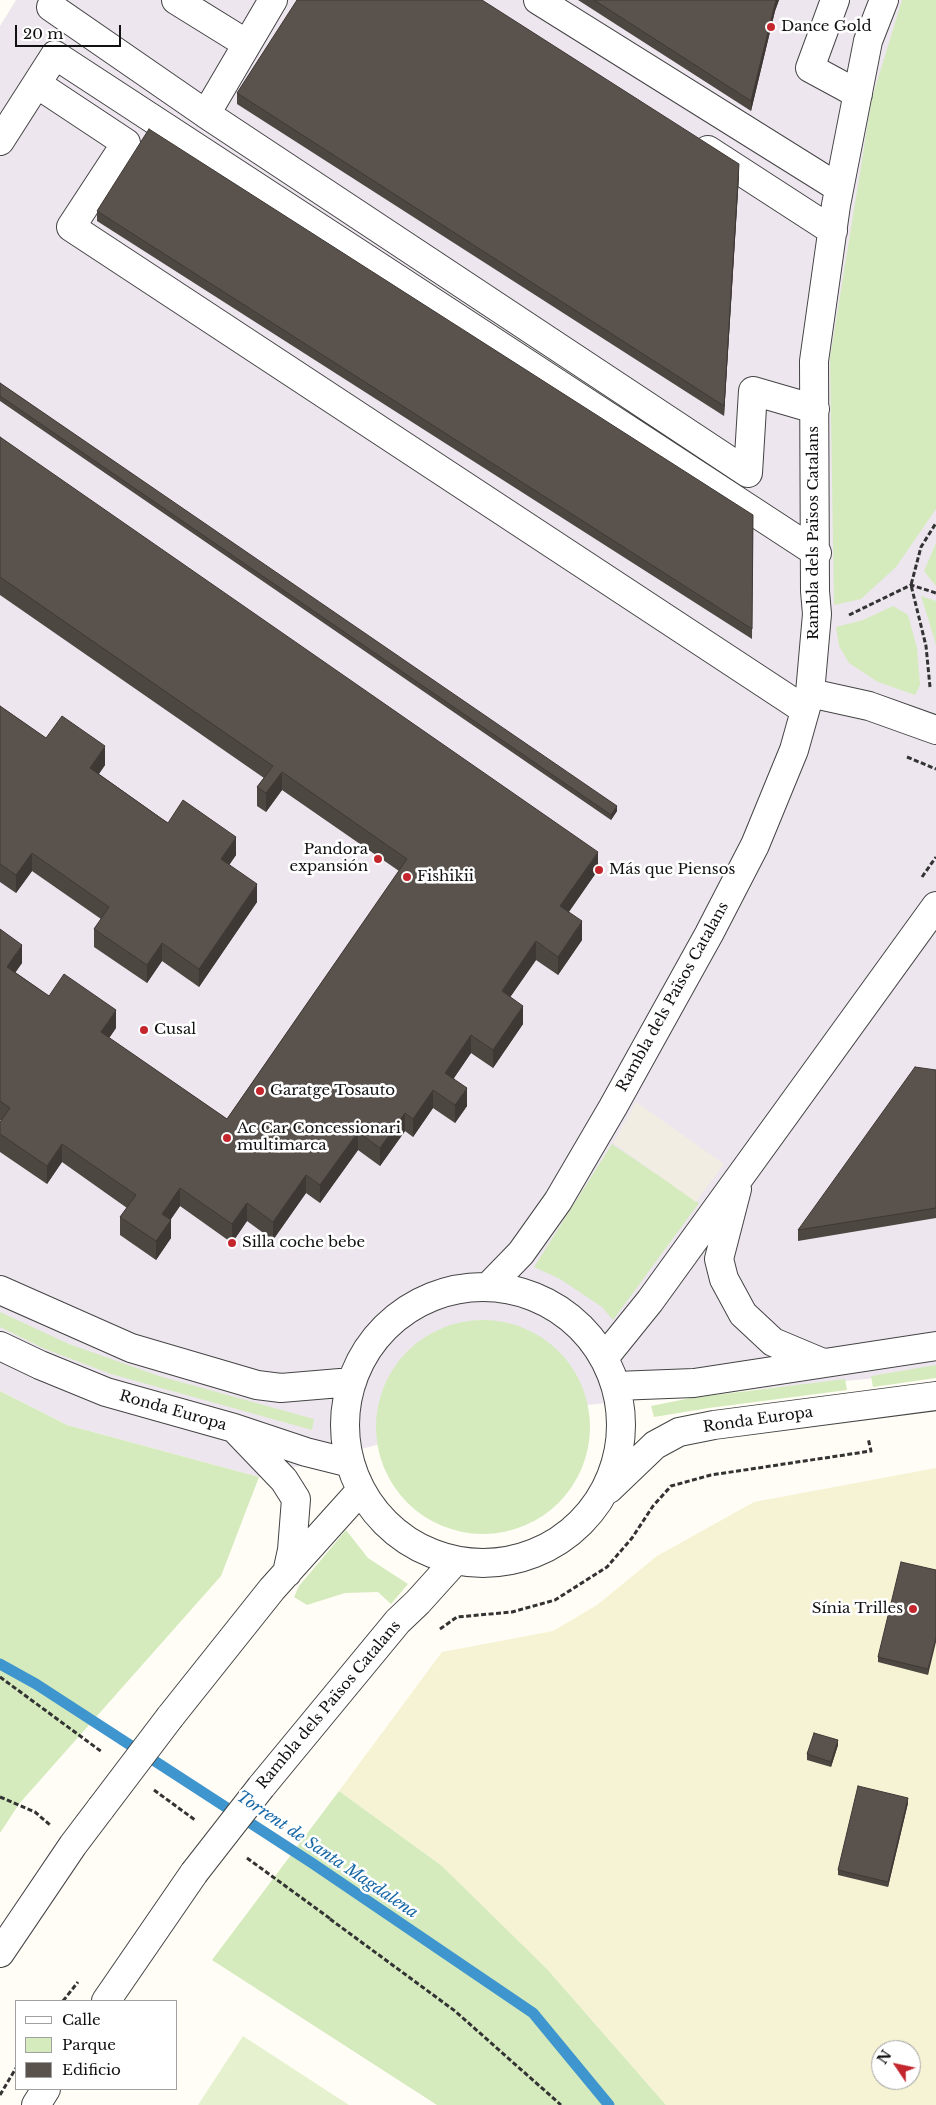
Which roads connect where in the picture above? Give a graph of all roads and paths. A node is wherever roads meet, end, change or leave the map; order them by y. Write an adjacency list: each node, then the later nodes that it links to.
1 (176, 0): 7 (street)
2 (273, 0): 7 (street)
3 (538, 0): 13 (street)
4 (835, 0): 9 (street)
5 (884, 0): 9 (street, Rambla dels Països Catalans)
6 (51, 7): 10 (street)
7 (247, 44): 10 (street)
8 (37, 84): 12 (street); 17 (street); 22 (street)
9 (858, 94): 13 (street, Rambla dels Països Catalans)
10 (206, 114): 15 (street)
11 (686, 135): 14 (street)
12 (0, 141)
13 (839, 188): 14 (street, Rambla dels Països Catalans)
14 (833, 231): 15 (street, Rambla dels Països Catalans)
15 (815, 409): 17 (street, Rambla dels Països Catalans)
16 (936, 523): 18 (path)
17 (817, 553): 22 (street, Rambla dels Països Catalans)
18 (912, 585): 19 (path); 20 (path); 21 (path)
19 (936, 594)
20 (846, 617)
21 (930, 687)
22 (807, 702): 23 (street); 28 (street, Rambla dels Països Catalans)
23 (936, 730)
24 (907, 757): 25 (path)
25 (936, 769)
26 (936, 906): 27 (street)
27 (740, 1176): 32 (street); 33 (street)
28 (488, 1287): 32 (street, Ronda Europa); 34 (street, Ronda Europa)
29 (0, 1290): 34 (street)
30 (0, 1346): 37 (street, Ronda Europa)
31 (936, 1346): 33 (street)
32 (604, 1358): 35 (street, Ronda Europa)
33 (824, 1363): 35 (street)
34 (352, 1382): 39 (street, Ronda Europa)
35 (616, 1386): 41 (street, Ronda Europa)
36 (936, 1396): 41 (street, Ronda Europa)
37 (234, 1428): 39 (street, Ronda Europa); 43 (street)
38 (871, 1451): 44 (path)
39 (350, 1463): 40 (street, Ronda Europa)
40 (361, 1490): 42 (street, Ronda Europa); 43 (street)
41 (602, 1496): 42 (street, Ronda Europa)
42 (455, 1561): 55 (street, Rambla dels Països Catalans, bridge)
43 (287, 1573): 50 (street, bridge)
44 (436, 1631)
45 (0, 1677): 46 (path)
46 (103, 1752)
47 (150, 1787): 49 (path)
48 (0, 1797): 50 (path)
49 (198, 1822)
50 (73, 1845): 54 (street)
51 (245, 1856): 53 (path)
52 (293, 1891): 53 (path)
53 (332, 1920): 60 (path)
54 (0, 1954)
55 (107, 2000)
56 (15, 2070): 58 (path)
57 (45, 2090): 59 (street)
58 (0, 2095)
59 (36, 2105)
60 (561, 2105)

